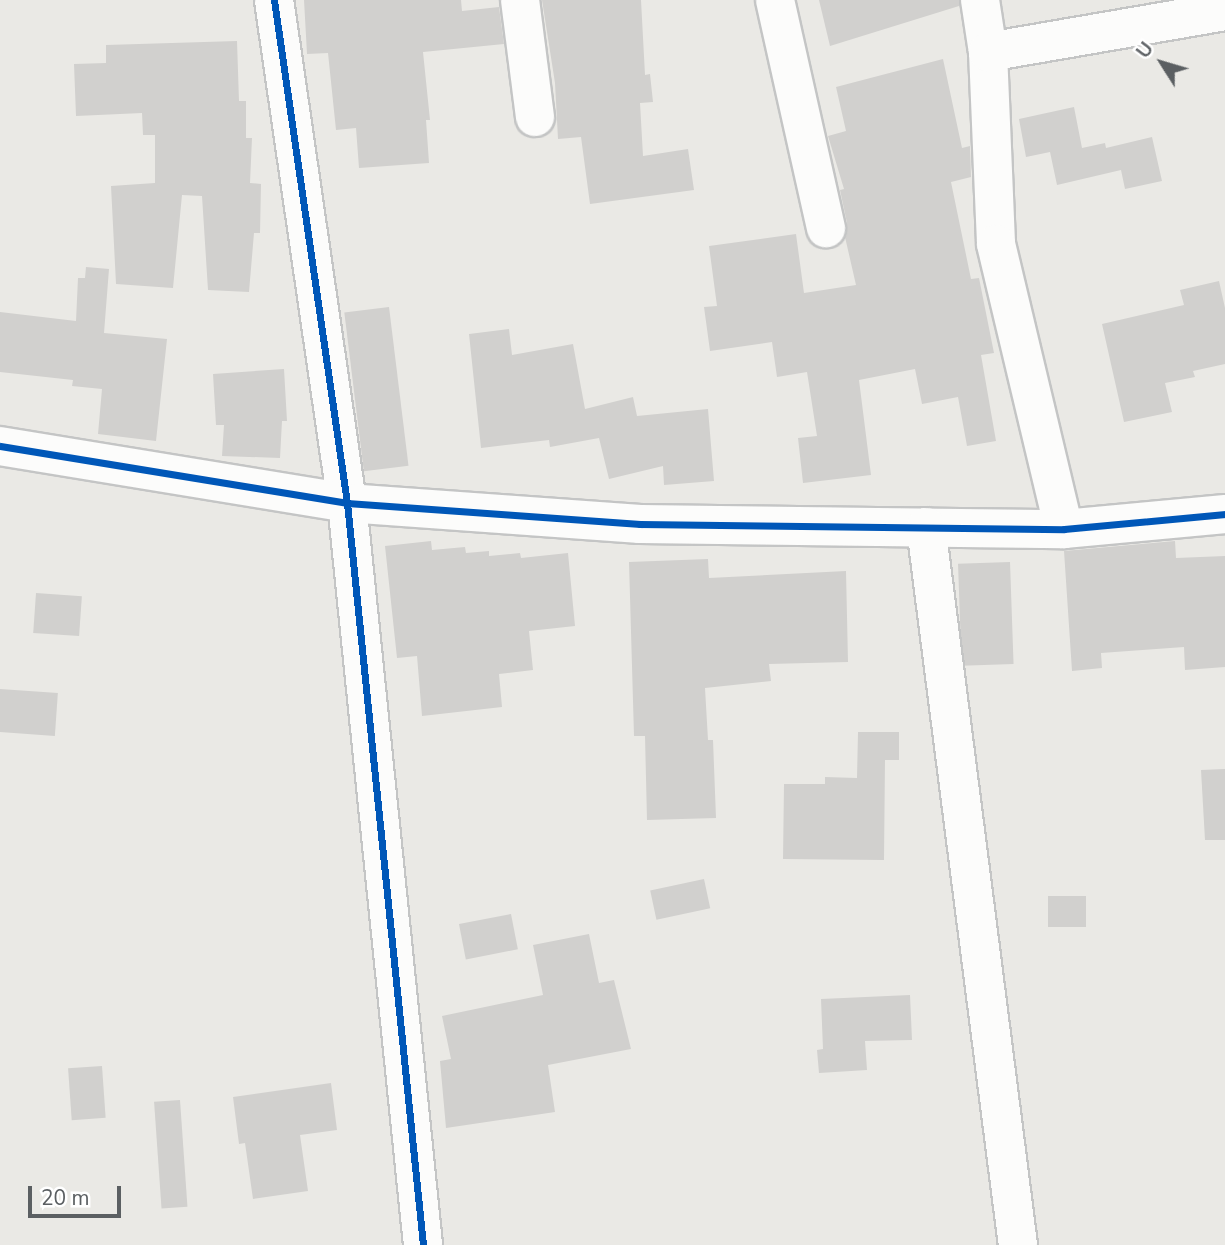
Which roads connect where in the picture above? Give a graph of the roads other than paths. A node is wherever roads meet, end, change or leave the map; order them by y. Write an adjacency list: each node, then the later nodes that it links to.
1 (274, 0): 10 (street)
2 (520, 0): 7 (street)
3 (775, 0): 8 (street)
4 (980, 0): 6 (street)
5 (1225, 11): 6 (street)
6 (988, 52): 13 (street)
7 (534, 117)
8 (827, 228)
9 (0, 446): 10 (street)
10 (347, 503): 12 (street); 14 (street)
11 (1225, 514): 13 (street)
12 (926, 527): 13 (street); 15 (street)
13 (1063, 529)
14 (423, 1245)
15 (1018, 1245)

